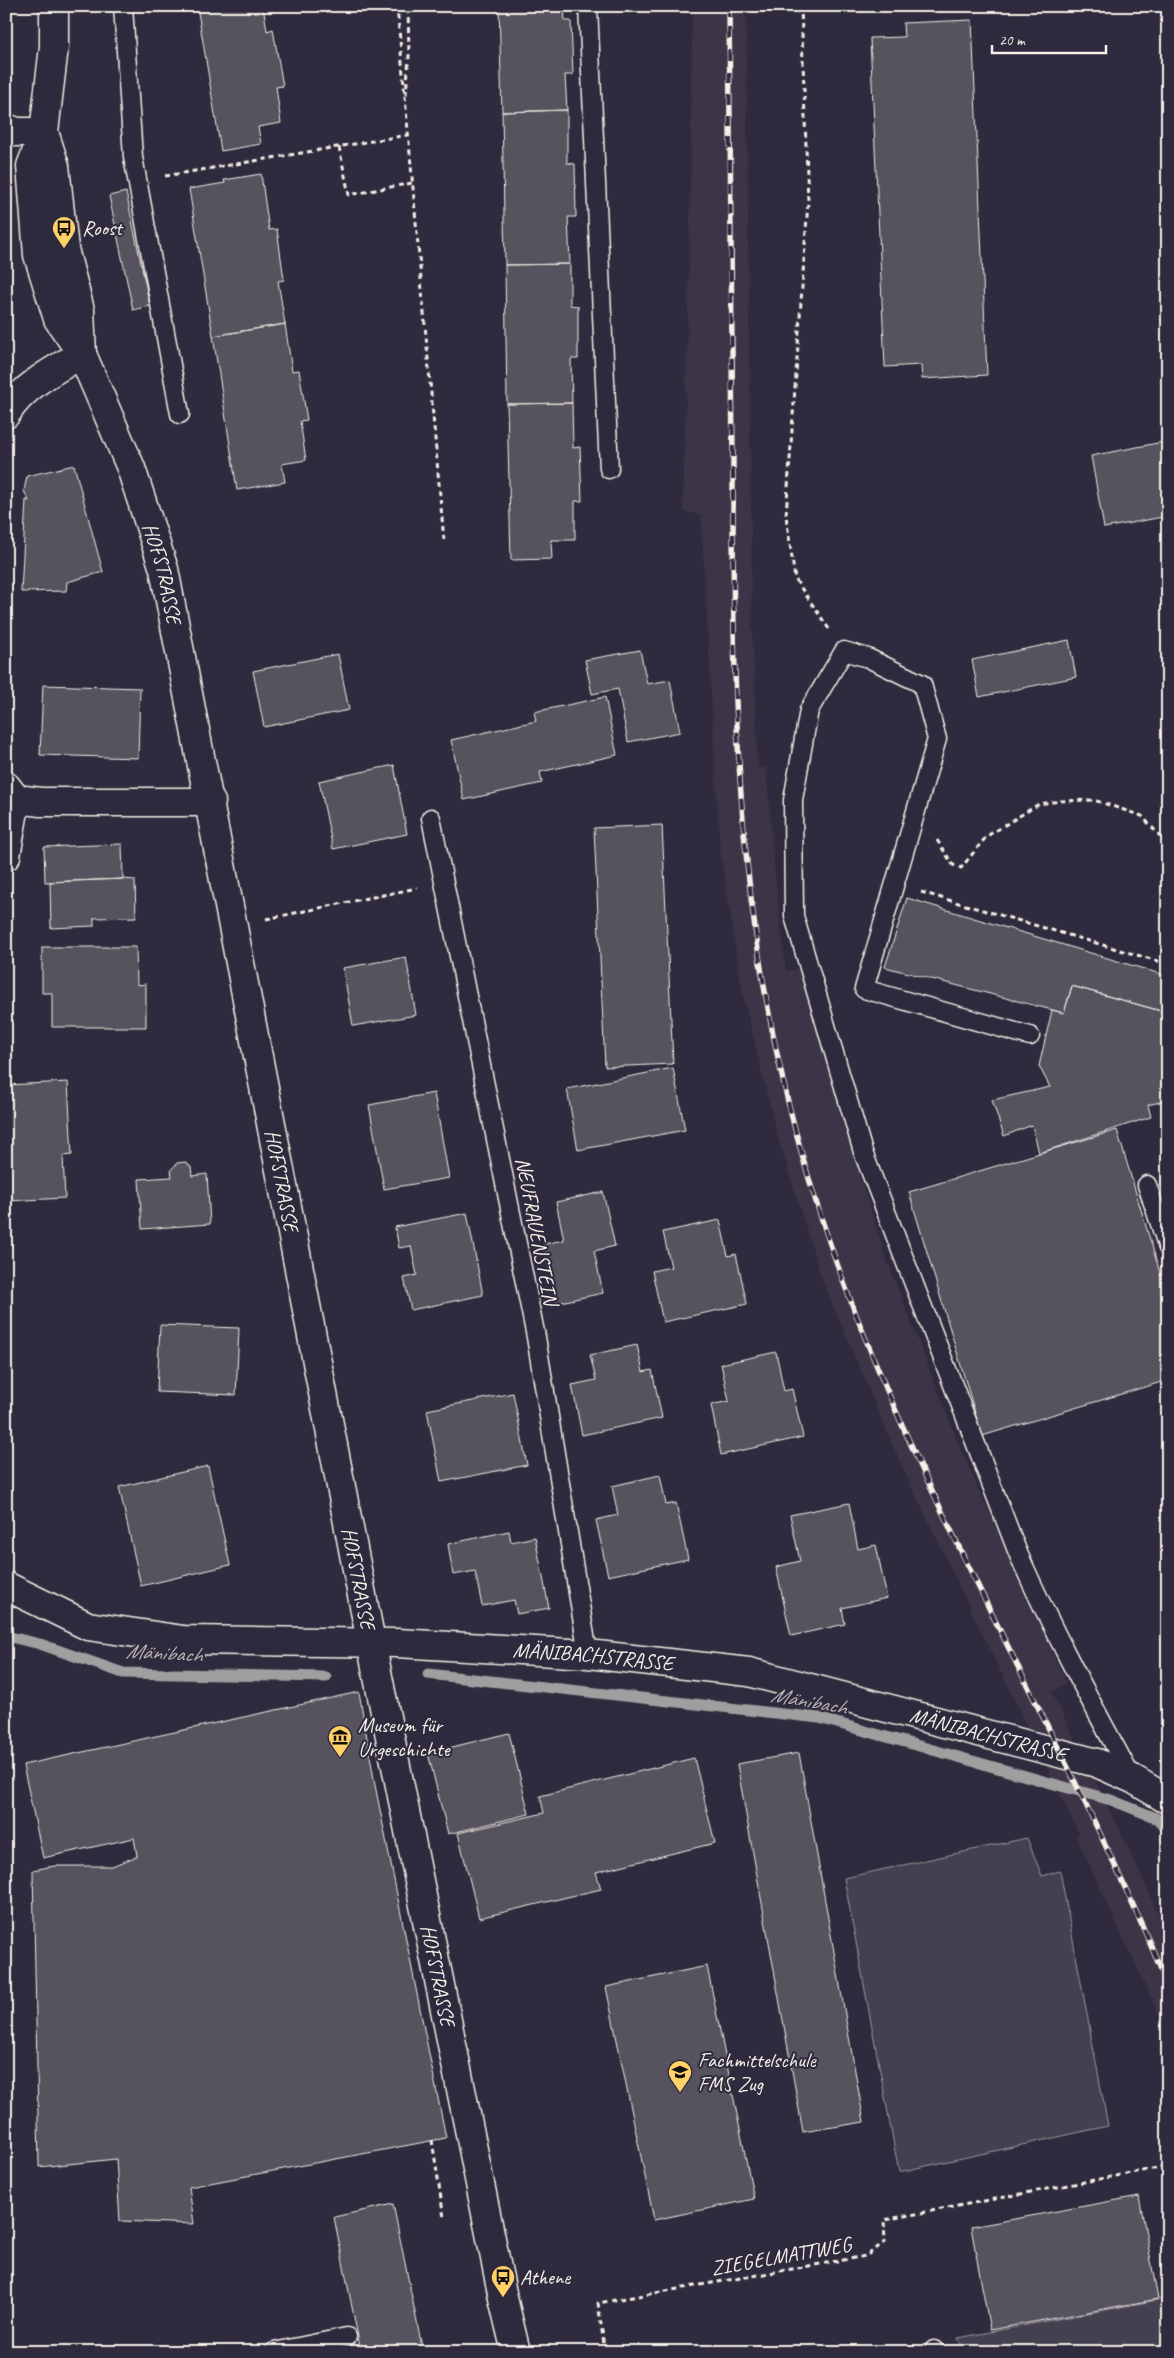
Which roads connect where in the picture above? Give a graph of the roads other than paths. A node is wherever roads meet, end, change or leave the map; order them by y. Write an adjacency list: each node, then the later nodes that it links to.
1 (54, 6): 5 (street, HOFSTRASSE)
2 (122, 6): 8 (lane)
3 (588, 6): 9 (lane)
4 (6, 128): 5 (street)
5 (44, 132): 6 (street, HOFSTRASSE)
6 (82, 354): 7 (street); 11 (street, HOFSTRASSE)
7 (6, 414)
8 (180, 414)
9 (609, 469)
10 (11, 793): 11 (street); 13 (street)
11 (211, 802): 18 (street, HOFSTRASSE)
12 (430, 818): 19 (lane, NEUFRAUENSTEIN)
13 (6, 856)
14 (1030, 1036): 20 (lane)
15 (1147, 1185): 16 (lane)
16 (1168, 1248)
17 (6, 1586): 18 (street, MÄNIBACHSTRASSE)
18 (371, 1642): 19 (street, MÄNIBACHSTRASSE); 24 (street, HOFSTRASSE)
19 (588, 1654): 20 (street, MÄNIBACHSTRASSE)
20 (1133, 1779): 21 (street, MÄNIBACHSTRASSE)
21 (1168, 1800)
22 (347, 2337): 23 (lane)
23 (274, 2352)
24 (516, 2352)

